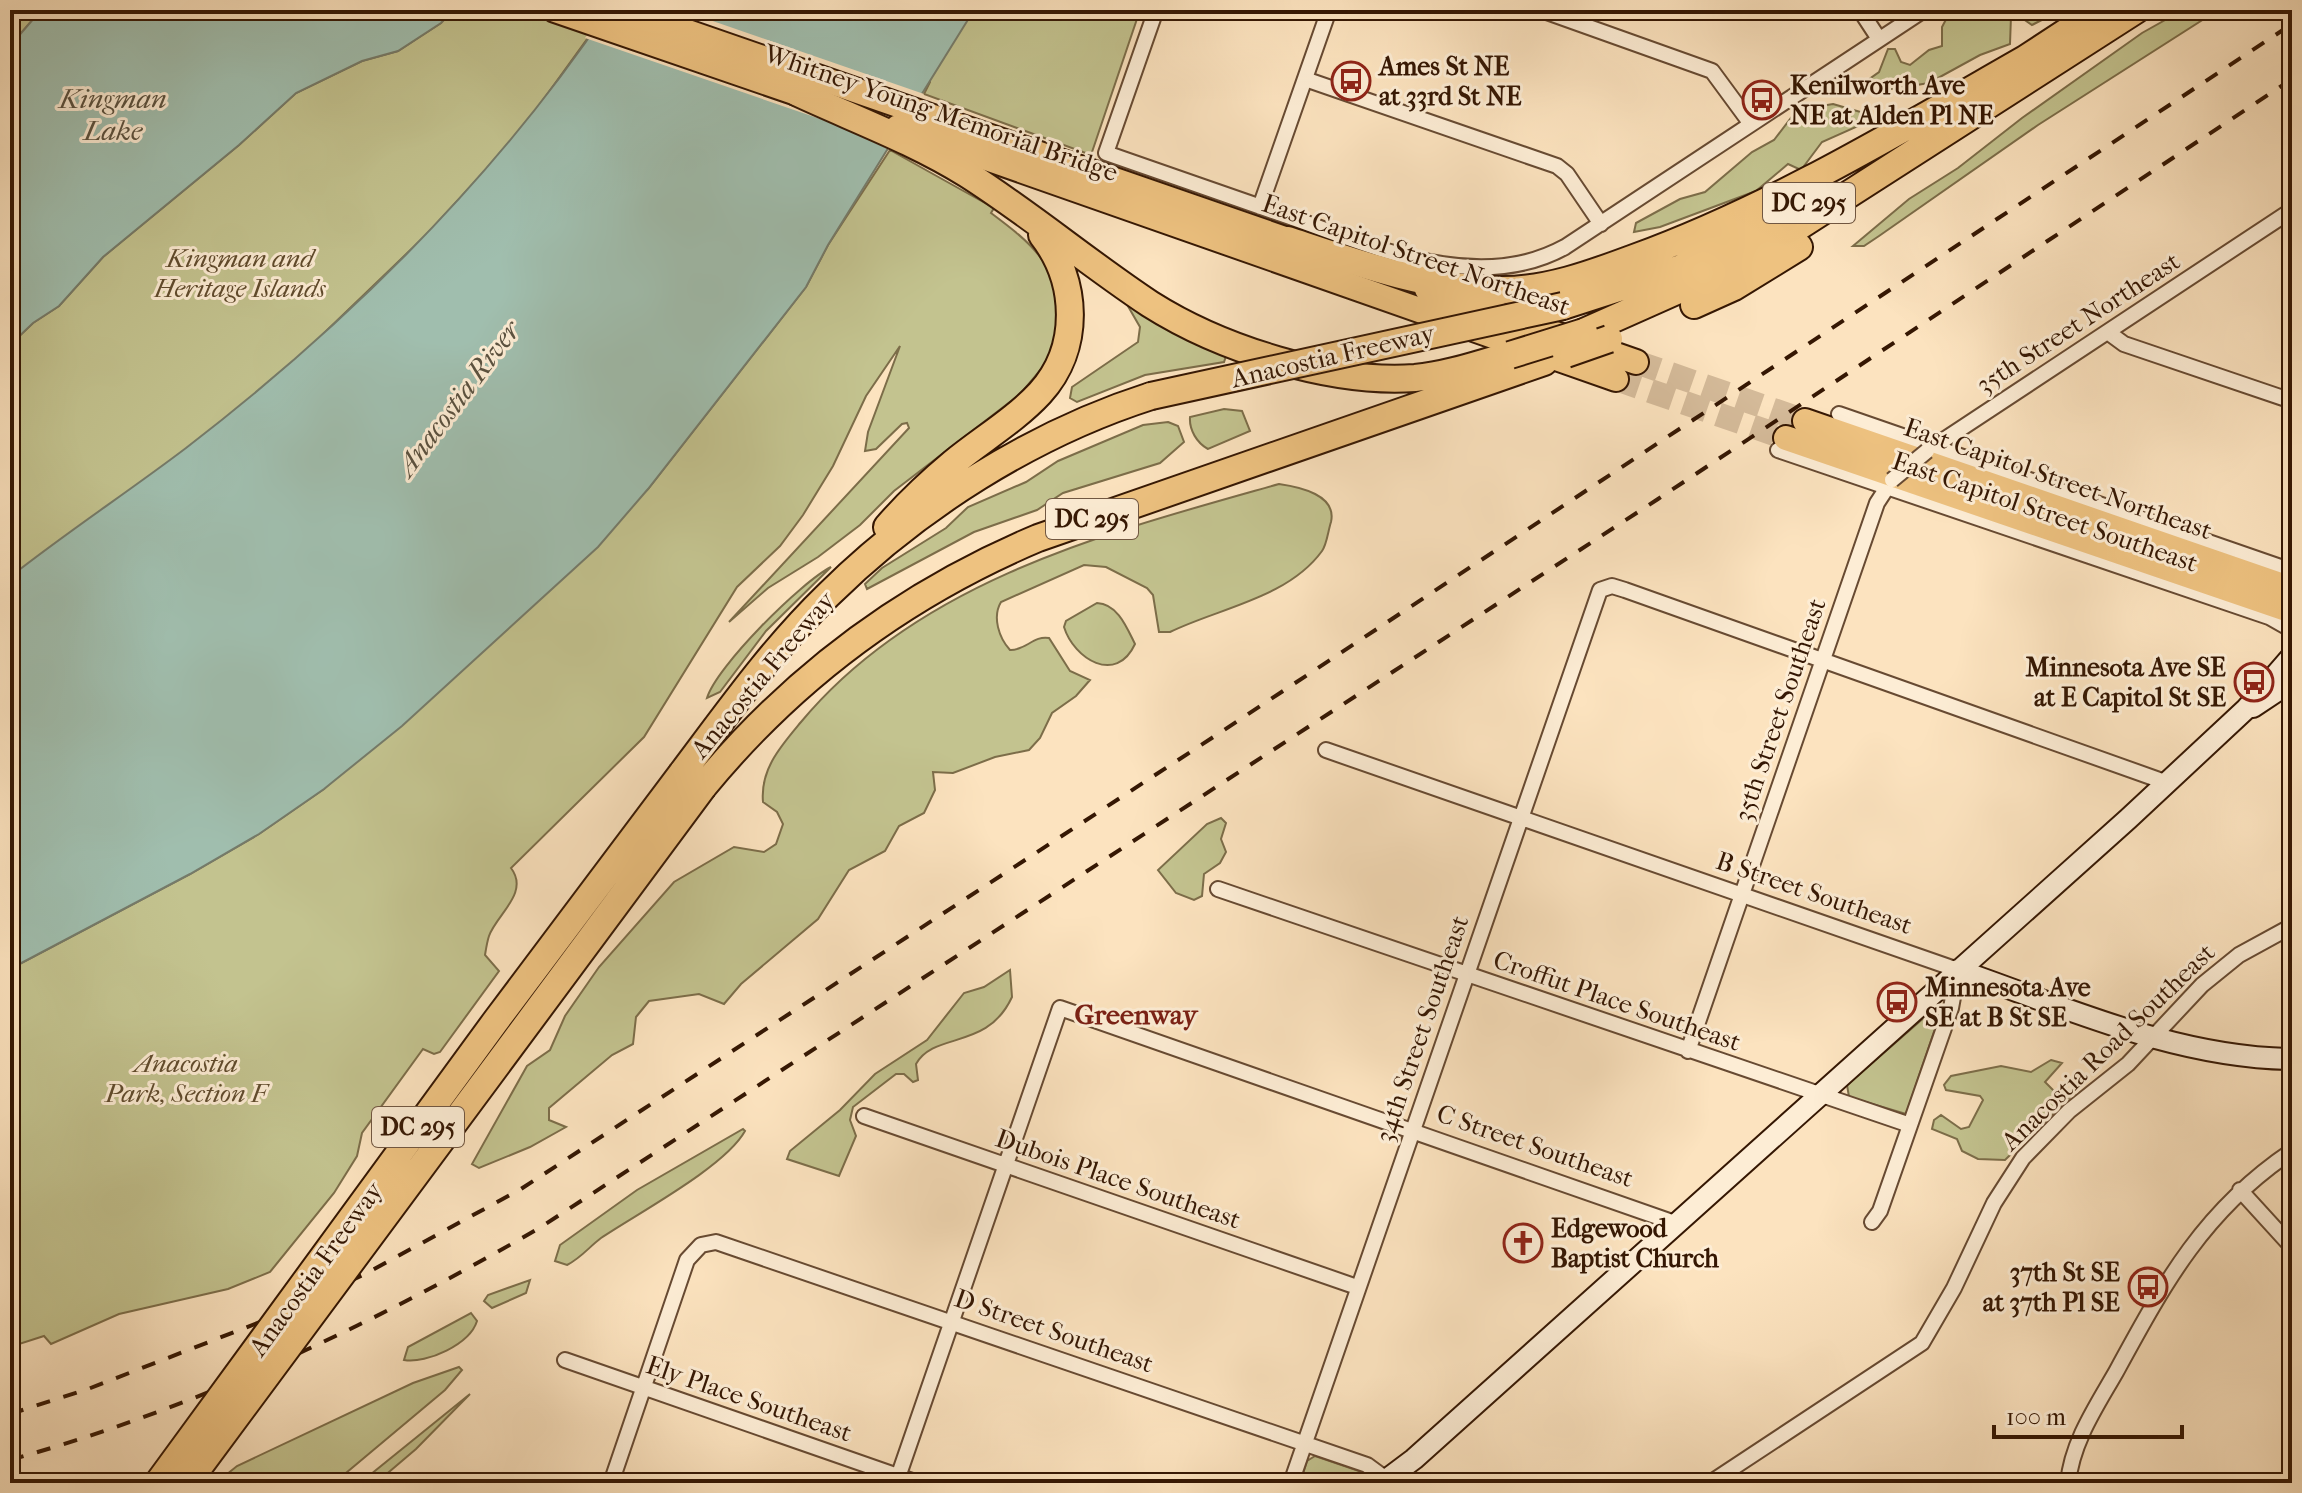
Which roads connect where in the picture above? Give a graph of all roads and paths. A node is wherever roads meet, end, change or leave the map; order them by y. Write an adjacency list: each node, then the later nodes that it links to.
1 (555, 10): 13 (main road, Whitney Young Memorial Bridge)
2 (624, 10): 17 (main road, Whitney Young Memorial Bridge)
3 (1156, 10): 15 (street, East Capitol Street Northeast)
4 (1329, 10): 12 (street)
5 (1541, 10): 14 (street)
6 (1860, 10): 10 (street)
7 (1924, 10): 10 (street, East Capitol Street Northeast)
8 (2100, 10): 11 (highway, DC 295)
9 (2136, 10): 22 (highway, Anacostia Freeway / DC 295)
10 (1879, 39): 14 (street, East Capitol Street Northeast)
11 (2032, 55): 20 (highway); 32 (highway, Anacostia Freeway / DC 295, bridge)
12 (1305, 79): 15 (street); 19 (street)
13 (798, 93): 17 (main road, Whitney Young Memorial Bridge); 18 (highway)
14 (1751, 124): 19 (street, East Capitol Street Northeast)
15 (1260, 207): 19 (street, East Capitol Street Northeast)
16 (2292, 210): 21 (street, 35th Street Northeast)
17 (1175, 212): 20 (main road, East Capitol Street Northeast); 24 (main road)
18 (1023, 214): 22 (highway, bridge); 32 (highway)
19 (1601, 224)
20 (1288, 240): 23 (main road, East Capitol Street Northeast)
21 (2109, 333): 25 (street); 29 (street, 35th Street Northeast)
22 (1596, 335): 41 (highway, Anacostia Freeway / DC 295, bridge)
23 (1636, 362)
24 (1616, 379)
25 (2292, 401)
26 (1839, 414): 29 (street, East Capitol Street Northeast)
27 (1805, 421): 33 (main road, East Capitol Street Northeast)
28 (1782, 444): 30 (street, East Capitol Street Southeast); 34 (main road, East Capitol Street Southeast)
29 (1930, 449): 30 (street, 35th Street Northeast, bridge); 31 (street, East Capitol Street Northeast)
30 (1888, 484): 35 (street, East Capitol Street Southeast); 37 (street, 35th Street Southeast)
31 (2292, 571)
32 (835, 587): 41 (highway, Anacostia Freeway / DC 295)
33 (2292, 589)
34 (2292, 611)
35 (2292, 630)
36 (2292, 656): 39 (main road)
37 (1823, 659): 42 (street); 43 (street, 34th Street Southeast); 45 (street, 35th Street Southeast)
38 (2292, 681): 39 (main road)
39 (2246, 709): 42 (main road)
40 (1326, 750): 43 (street, B Street Southeast)
41 (693, 780): 69 (highway, Anacostia Freeway / DC 295, bridge); 70 (highway, Anacostia Freeway / DC 295, bridge)
42 (2165, 782): 47 (main road)
43 (1520, 818): 45 (street, B Street Southeast); 48 (street, 34th Street Southeast)
44 (1218, 889): 48 (street, Croffut Place Southeast)
45 (1741, 895): 47 (street, B Street Southeast); 50 (street, 35th Street Southeast)
46 (2292, 926): 49 (street, Anacostia Road Southeast)
47 (1955, 969): 49 (main road, B Street Southeast); 52 (main road); 54 (street)
48 (1466, 975): 50 (street, Croffut Place Southeast); 55 (street, 34th Street Southeast)
49 (2153, 1037): 51 (main road, B Street Southeast); 74 (street, Anacostia Road Southeast)
50 (1688, 1051): 52 (street, Croffut Place Southeast)
51 (2292, 1059)
52 (1814, 1094): 54 (street, Croffut Place Southeast); 59 (main road)
53 (864, 1116): 57 (street, Dubois Place Southeast)
54 (1910, 1125): 60 (street)
55 (1413, 1129): 57 (street, C Street Southeast); 59 (street, C Street Southeast); 62 (street, 34th Street Southeast)
56 (2292, 1151): 58 (street)
57 (1005, 1165): 62 (street, Dubois Place Southeast); 63 (street)
58 (2240, 1190): 61 (street); 75 (street)
59 (1673, 1221): 67 (main road)
60 (1872, 1222)
61 (2292, 1247)
62 (1357, 1287): 66 (street, 34th Street Southeast)
63 (952, 1321): 65 (street, D Street Southeast); 66 (street, D Street Southeast); 68 (street)
64 (565, 1360): 65 (street, Ely Place Southeast)
65 (644, 1388): 68 (street, Ely Place Southeast); 71 (street)
66 (1303, 1443): 67 (street, D Street Southeast); 73 (street, 34th Street Southeast)
67 (1389, 1477)
68 (897, 1480): 72 (street, Ely Place Southeast)
69 (158, 1483)
70 (187, 1483)
71 (611, 1483)
72 (918, 1483)
73 (1291, 1483)
74 (1710, 1483)
75 (2068, 1483)

